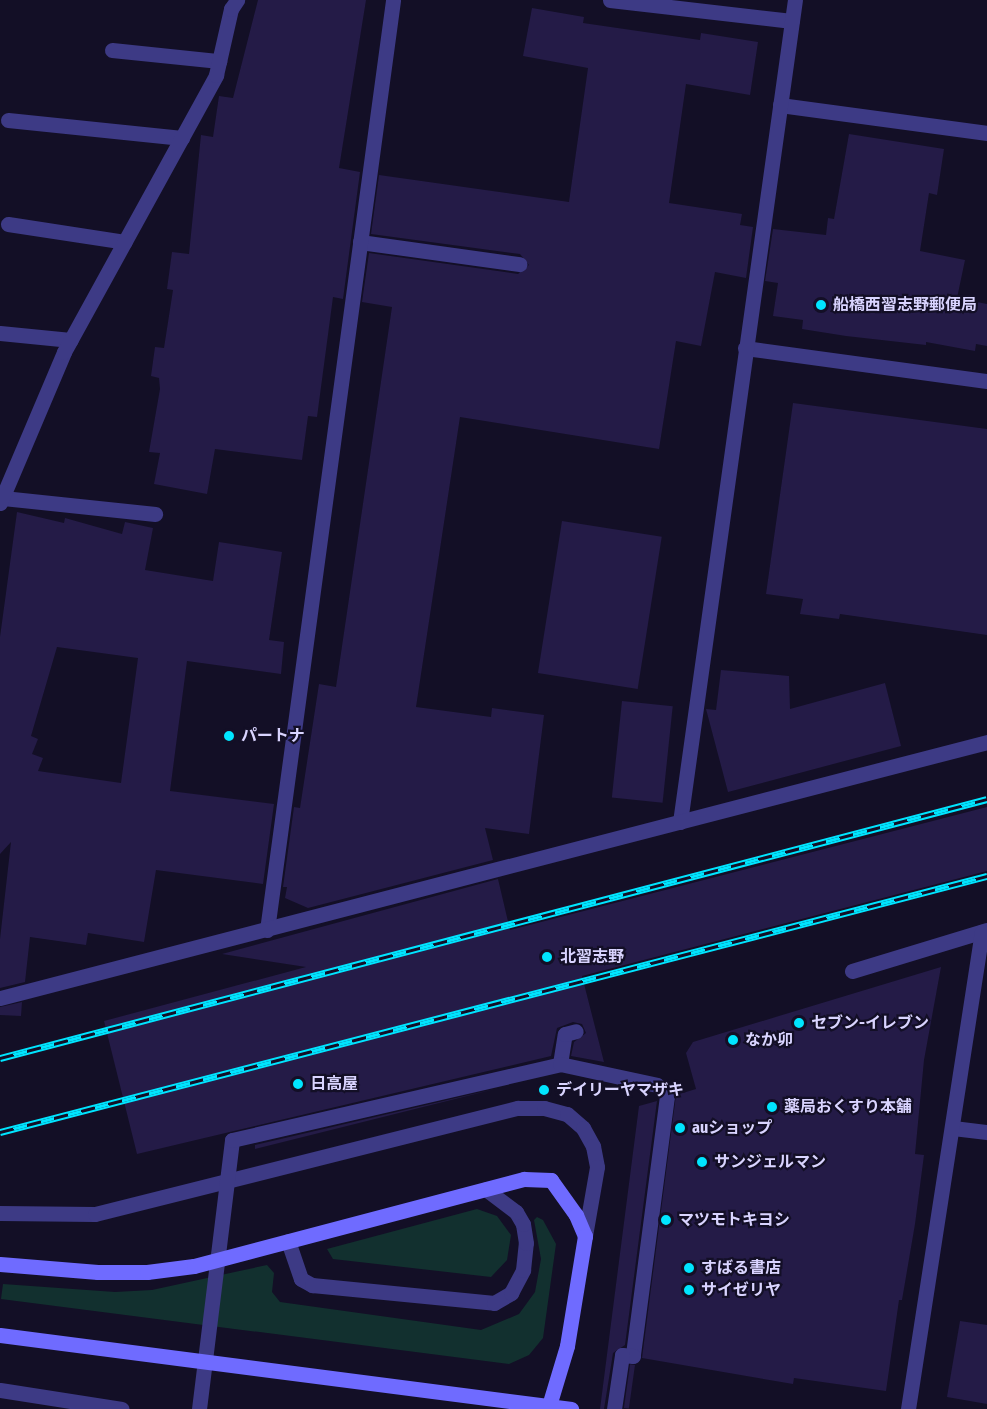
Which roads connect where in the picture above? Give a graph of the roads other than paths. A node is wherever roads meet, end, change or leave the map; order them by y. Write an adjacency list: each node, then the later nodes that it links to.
1 (237, 0): 7 (street)
2 (393, 0): 14 (street)
3 (610, 0): 5 (street)
4 (795, 0): 5 (street)
5 (792, 21): 8 (street)
6 (112, 50): 7 (street)
7 (219, 62): 11 (street)
8 (780, 105): 10 (street); 18 (street)
9 (8, 120): 11 (street)
10 (987, 133)
11 (182, 138): 13 (street)
12 (8, 224): 13 (street)
13 (124, 242): 17 (street)
14 (360, 242): 15 (street); 24 (street)
15 (519, 264)
16 (0, 333): 17 (street)
17 (71, 340): 20 (street)
18 (745, 348): 19 (street); 23 (street)
19 (987, 381)
20 (1, 501): 21 (street)
21 (155, 514)
22 (987, 742): 23 (street)
23 (680, 822): 24 (street)
24 (267, 930): 27 (street)
25 (984, 931): 26 (street); 30 (street)
26 (852, 971)
27 (0, 998)
28 (576, 1031): 29 (street)
29 (560, 1064): 41 (street); 43 (street)
30 (953, 1128): 31 (street); 44 (street)
31 (987, 1132)
32 (486, 1189): 34 (street); 35 (street); 35 (street)
33 (0, 1213): 34 (street)
34 (585, 1236): 39 (street)
35 (288, 1241): 36 (street)
36 (0, 1264)
37 (0, 1335): 39 (street)
38 (0, 1390): 40 (street)
39 (548, 1407): 42 (street)
40 (122, 1409)
41 (199, 1409)
42 (571, 1409)
43 (614, 1409)
44 (908, 1409)

